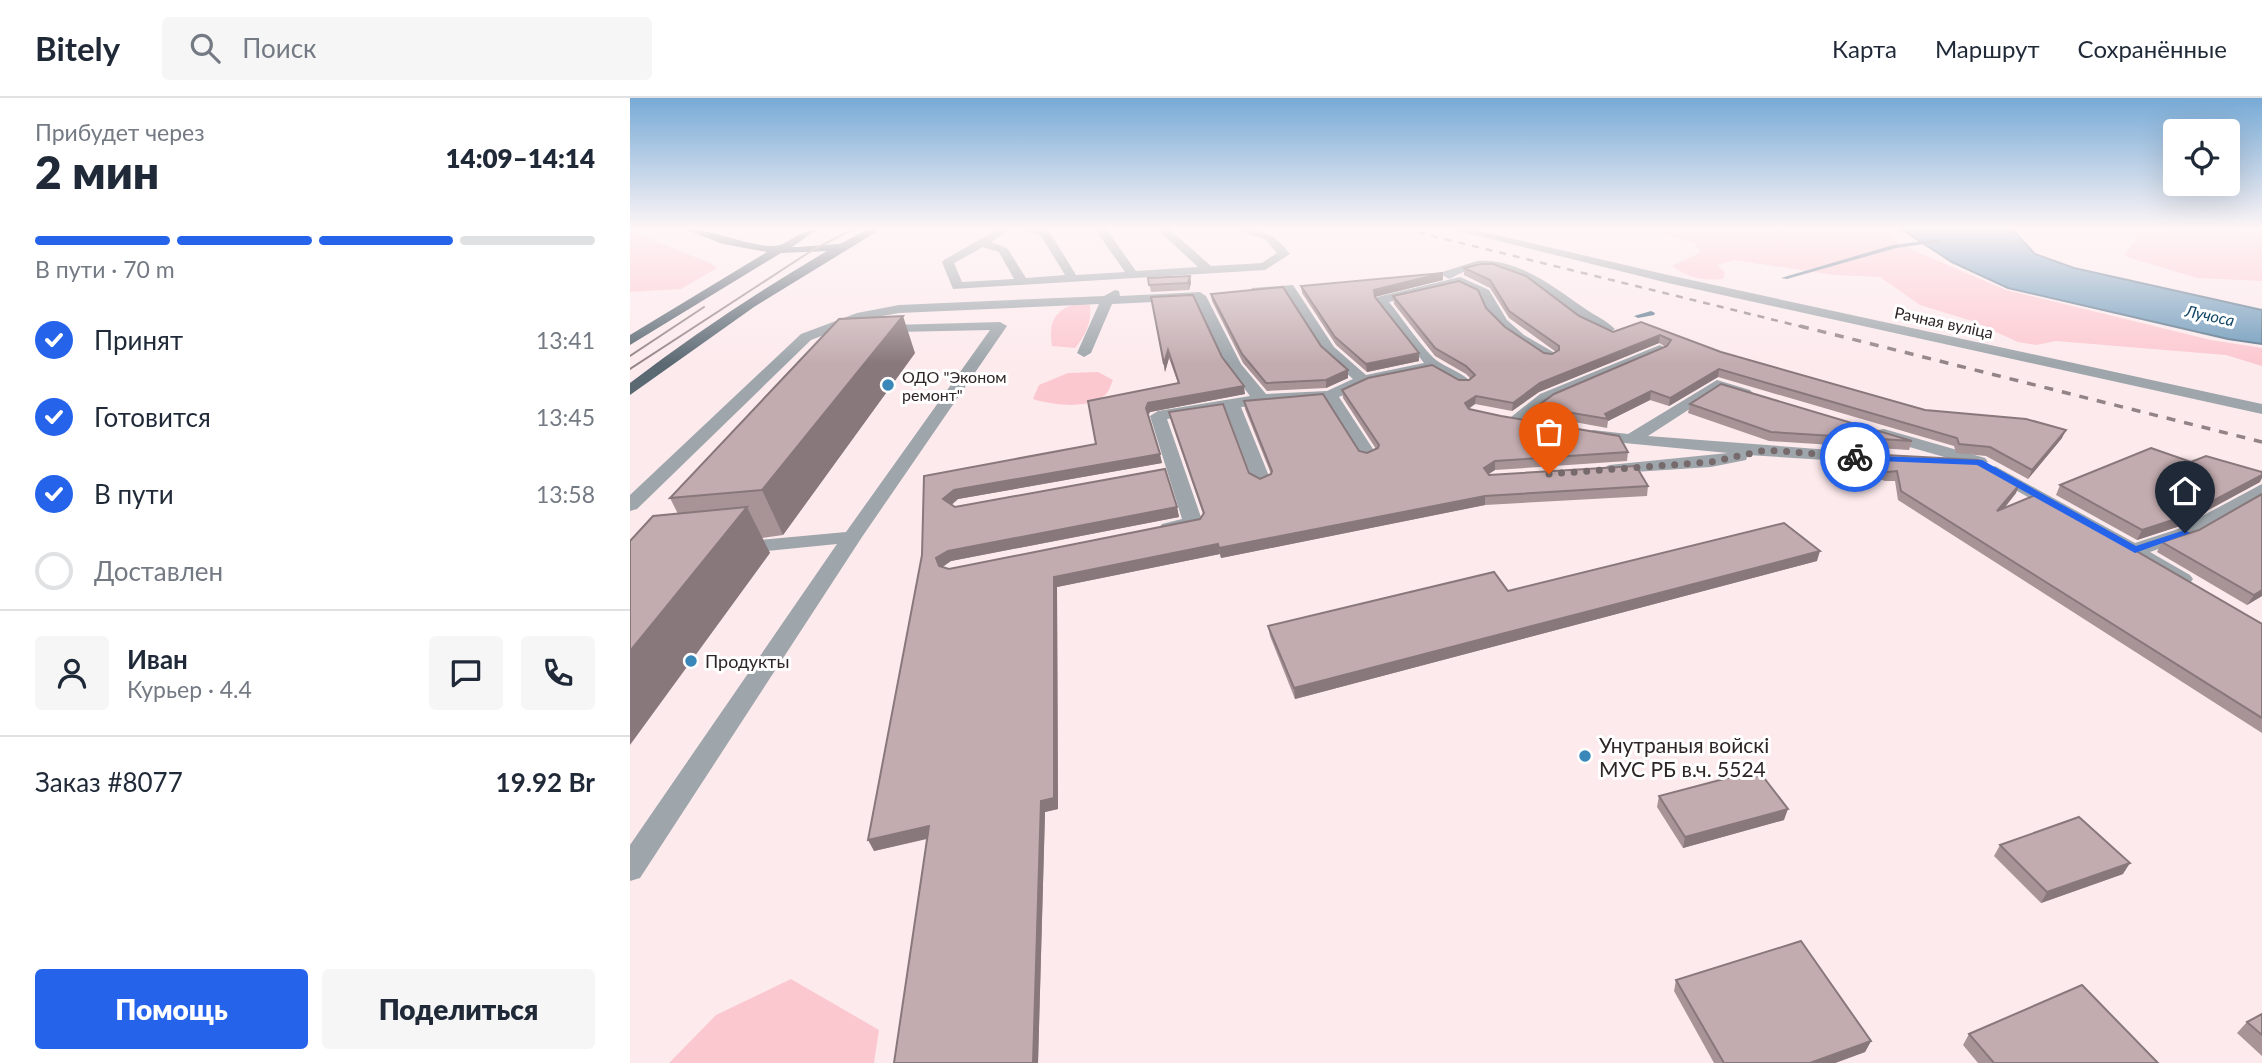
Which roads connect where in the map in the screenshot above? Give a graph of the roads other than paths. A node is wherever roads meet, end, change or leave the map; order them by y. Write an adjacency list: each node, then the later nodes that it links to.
1 (740, 274): 20 (main road)
2 (794, 274): 27 (main road)
3 (953, 274): 15 (street)
4 (1017, 274): 15 (street)
5 (1070, 274): 13 (street)
6 (1147, 274): 11 (street)
7 (1437, 274): 12 (street)
8 (1447, 274): 14 (street)
9 (1520, 274): 19 (street)
10 (1647, 274): 32 (street, Рачная вуліца)
11 (1133, 275): 13 (street); 17 (street)
12 (1421, 276)
13 (1073, 279): 15 (street)
14 (1460, 281): 23 (street); 24 (street)
15 (1021, 282)
16 (1238, 293): 25 (street)
17 (1107, 300): 22 (street); 30 (street); 45 (street)
18 (897, 328): 47 (street)
19 (1608, 329)
20 (630, 341)
21 (1660, 349): 33 (street)
22 (1084, 353)
23 (1550, 356)
24 (1433, 365): 25 (street); 26 (street)
25 (1363, 380): 28 (street)
26 (1464, 383)
27 (630, 390)
28 (1330, 395): 30 (street); 38 (street)
29 (1756, 396): 36 (street)
30 (1262, 399): 31 (street)
31 (1232, 404): 43 (street); 46 (street)
32 (2262, 409)
33 (1539, 425)
34 (1874, 431): 41 (street)
35 (1577, 432): 36 (street)
36 (1632, 439): 37 (street)
37 (1766, 450): 39 (street); 42 (street)
38 (1368, 455)
39 (1878, 458)
40 (1903, 459): 41 (street)
41 (1979, 462): 49 (street)
42 (1590, 471)
43 (1262, 481)
44 (2262, 489): 49 (street)
45 (630, 505)
46 (1153, 531)
47 (852, 537): 48 (street); 51 (street)
48 (711, 550)
49 (2135, 550): 50 (street)
50 (2204, 592)
51 (630, 869)

